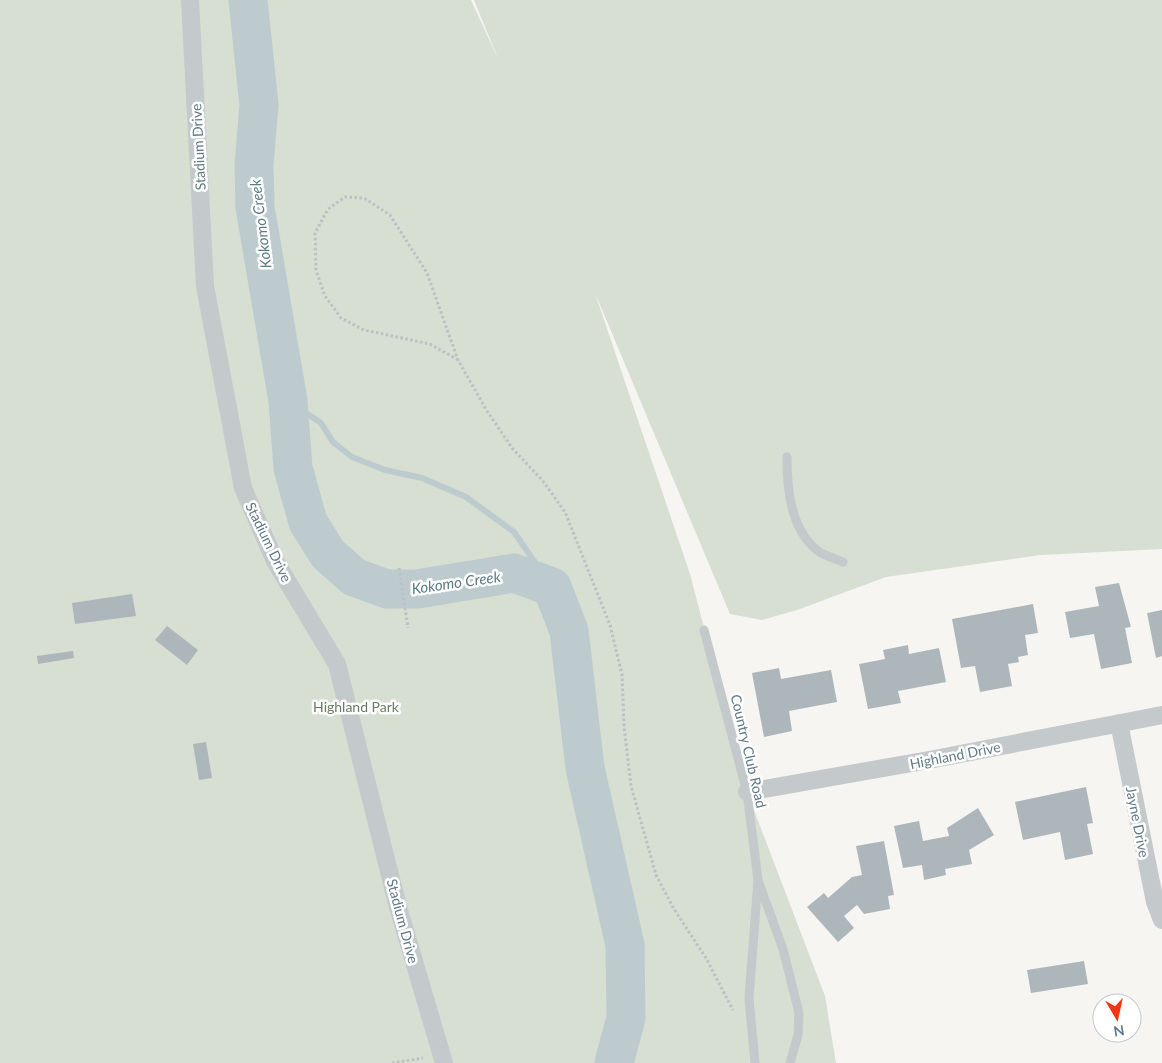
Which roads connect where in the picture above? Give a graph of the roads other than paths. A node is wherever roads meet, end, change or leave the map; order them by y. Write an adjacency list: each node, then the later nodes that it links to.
1 (190, 0): 10 (street, Stadium Drive)
2 (787, 457): 3 (lane)
3 (843, 562)
4 (704, 630): 7 (lane, Country Club Road)
5 (1162, 715): 6 (street, Highland Drive)
6 (1119, 723): 7 (street, Highland Drive); 9 (street, Jayne Drive)
7 (747, 792): 8 (lane, Country Club Road)
8 (758, 880): 11 (lane, Country Club Road); 12 (lane, Country Club Road)
9 (1162, 920)
10 (443, 1059)
11 (755, 1063)
12 (790, 1063)

